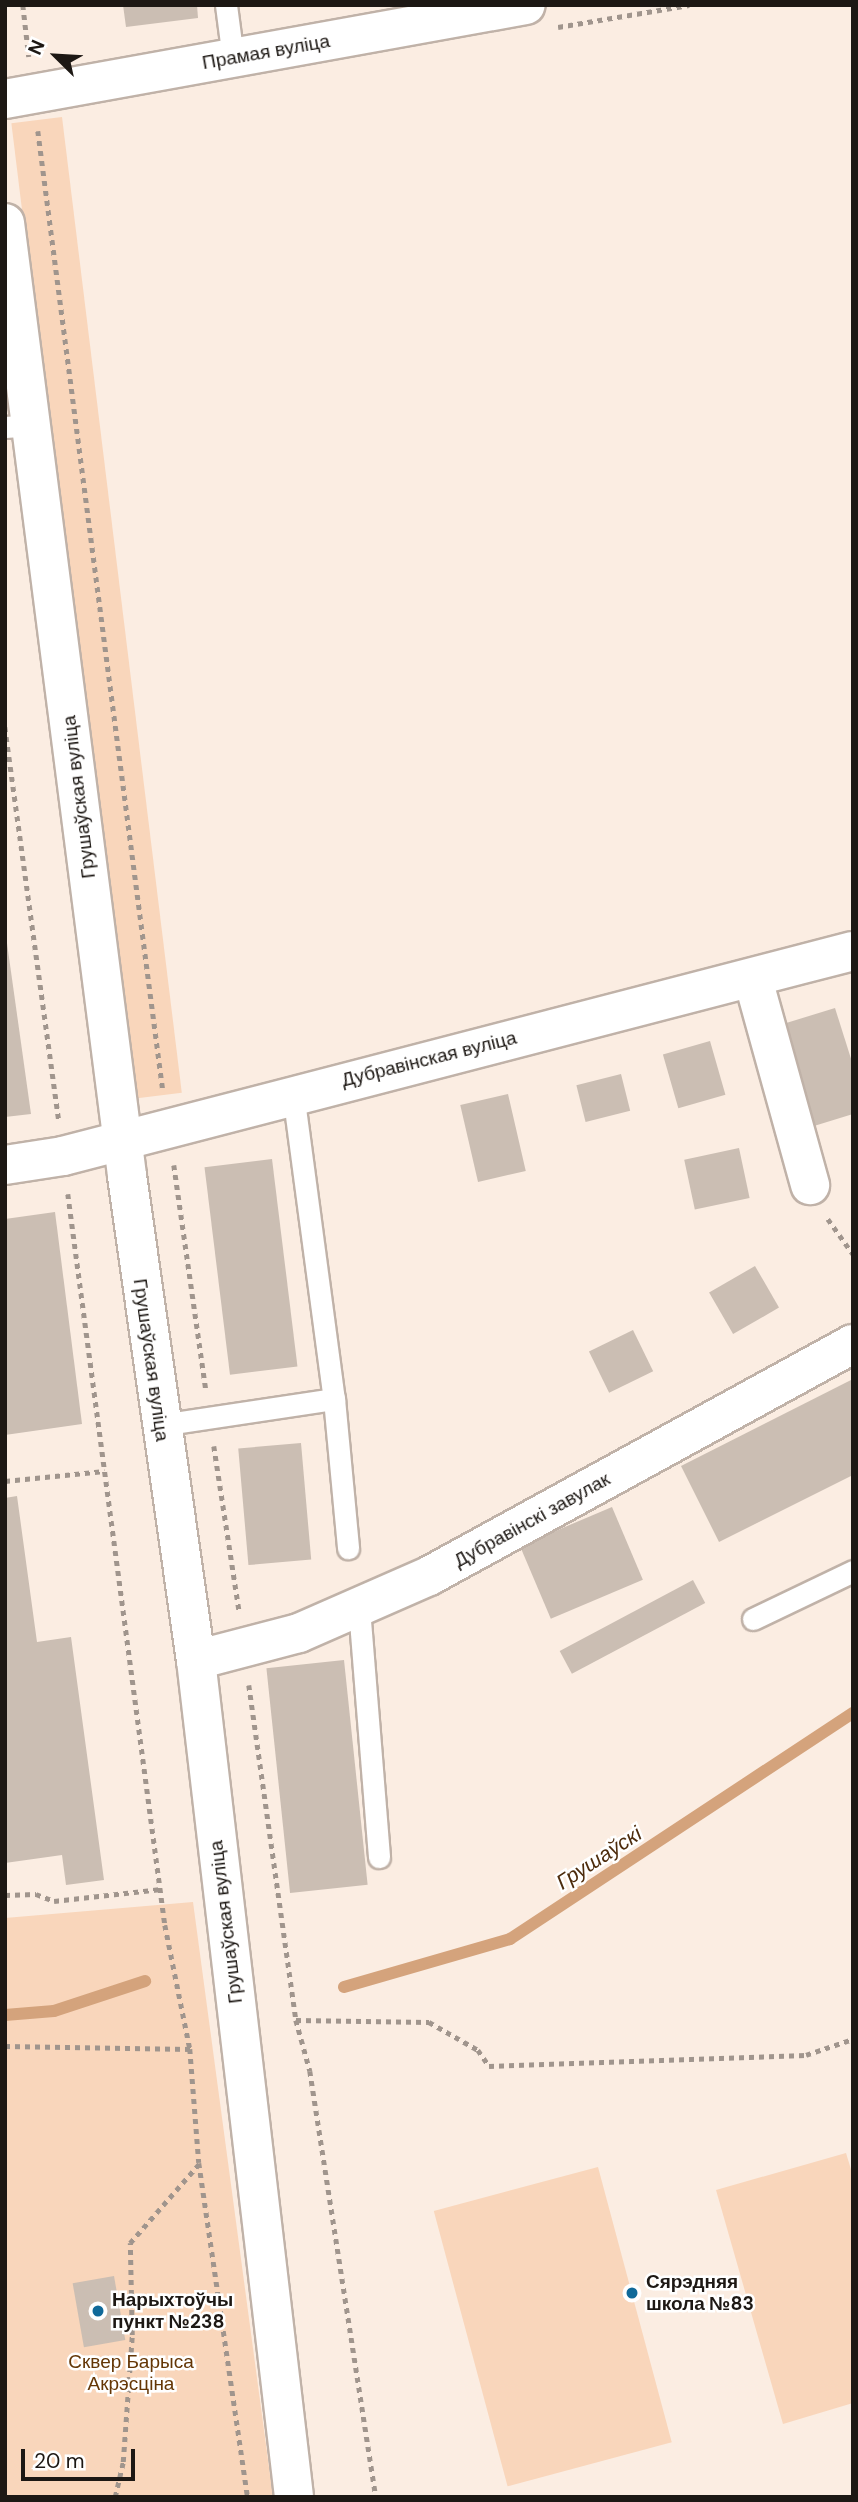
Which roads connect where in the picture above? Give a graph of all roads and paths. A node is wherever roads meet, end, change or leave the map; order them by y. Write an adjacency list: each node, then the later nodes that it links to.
1 (23, 5): 6 (path)
2 (226, 5): 5 (lane)
3 (526, 5): 4 (street, Прамая вуліца)
4 (468, 10): 5 (street, Прамая вуліца)
5 (233, 58): 6 (street, Прамая вуліца)
6 (19, 96): 13 (path)
7 (5, 223): 8 (street, Грушаўская вуліца)
8 (19, 426): 14 (street, Грушаўская вуліца)
9 (5, 727): 15 (path)
10 (853, 951): 11 (street, Дубравінская вуліца)
11 (754, 979): 12 (street, Дубравінская вуліца); 17 (street)
12 (293, 1093): 13 (street, Дубравінская вуліца); 19 (lane)
13 (168, 1125): 14 (street, Дубравінская вуліца); 20 (path)
14 (122, 1139): 15 (street, Дубравінская вуліца); 21 (street, Грушаўская вуліца)
15 (64, 1156): 16 (street, Дубравінская вуліца); 22 (path)
16 (5, 1165)
17 (810, 1185)
18 (853, 1344): 26 (street, Дубравінскі завулак)
19 (334, 1399): 20 (lane); 24 (lane)
20 (210, 1418): 21 (lane); 28 (path)
21 (160, 1425): 29 (street, Грушаўская вуліца)
22 (104, 1471): 23 (path); 31 (path)
23 (5, 1481)
24 (348, 1548)
25 (853, 1571): 27 (lane)
26 (359, 1608): 28 (street, Дубравінскі завулак); 30 (lane)
27 (753, 1619)
28 (244, 1647): 29 (street, Дубравінскі завулак); 33 (path)
29 (196, 1660): 40 (street, Грушаўская вуліца)
30 (379, 1857)
31 (161, 1889): 32 (path); 36 (path)
32 (5, 1895)
33 (296, 2020): 34 (path); 41 (path)
34 (853, 2039)
35 (5, 2046): 36 (path)
36 (190, 2049): 37 (path)
37 (199, 2163): 38 (path); 39 (path)
38 (115, 2497)
39 (248, 2497)
40 (294, 2497)
41 (376, 2497)

